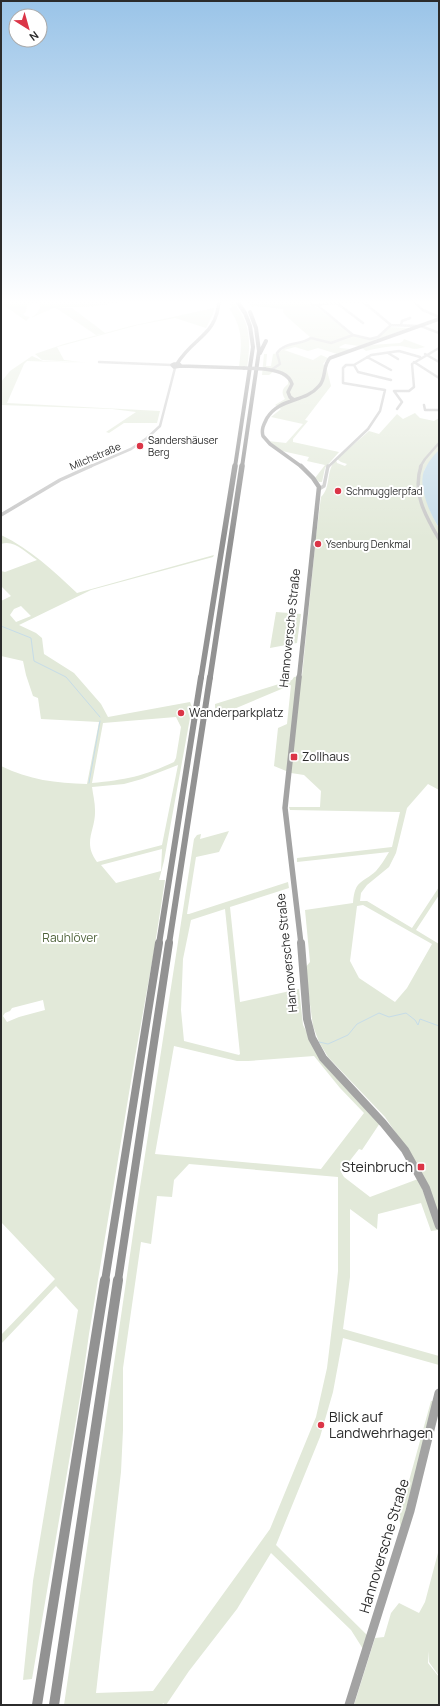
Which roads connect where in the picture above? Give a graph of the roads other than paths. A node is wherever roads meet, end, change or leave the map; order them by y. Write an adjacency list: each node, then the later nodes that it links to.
1 (172, 380): 16 (street, Milchstraße)
2 (250, 380): 20 (highway)
3 (255, 380): 21 (highway)
4 (291, 380): 8 (main road)
5 (322, 380): 9 (main road)
6 (344, 380): 15 (street)
7 (413, 380): 12 (street)
8 (290, 394): 9 (main road); 10 (main road)
9 (306, 394): 10 (main road)
10 (295, 399): 15 (main road)
11 (424, 405): 13 (street)
12 (397, 409)
13 (439, 410)
14 (439, 443): 17 (street)
15 (319, 489): 18 (main road, Hannoversche Straße)
16 (1, 515)
17 (439, 539)
18 (439, 1226)
19 (439, 1393): 22 (main road, Hannoversche Straße)
20 (37, 1705)
21 (54, 1705)
22 (350, 1705)

